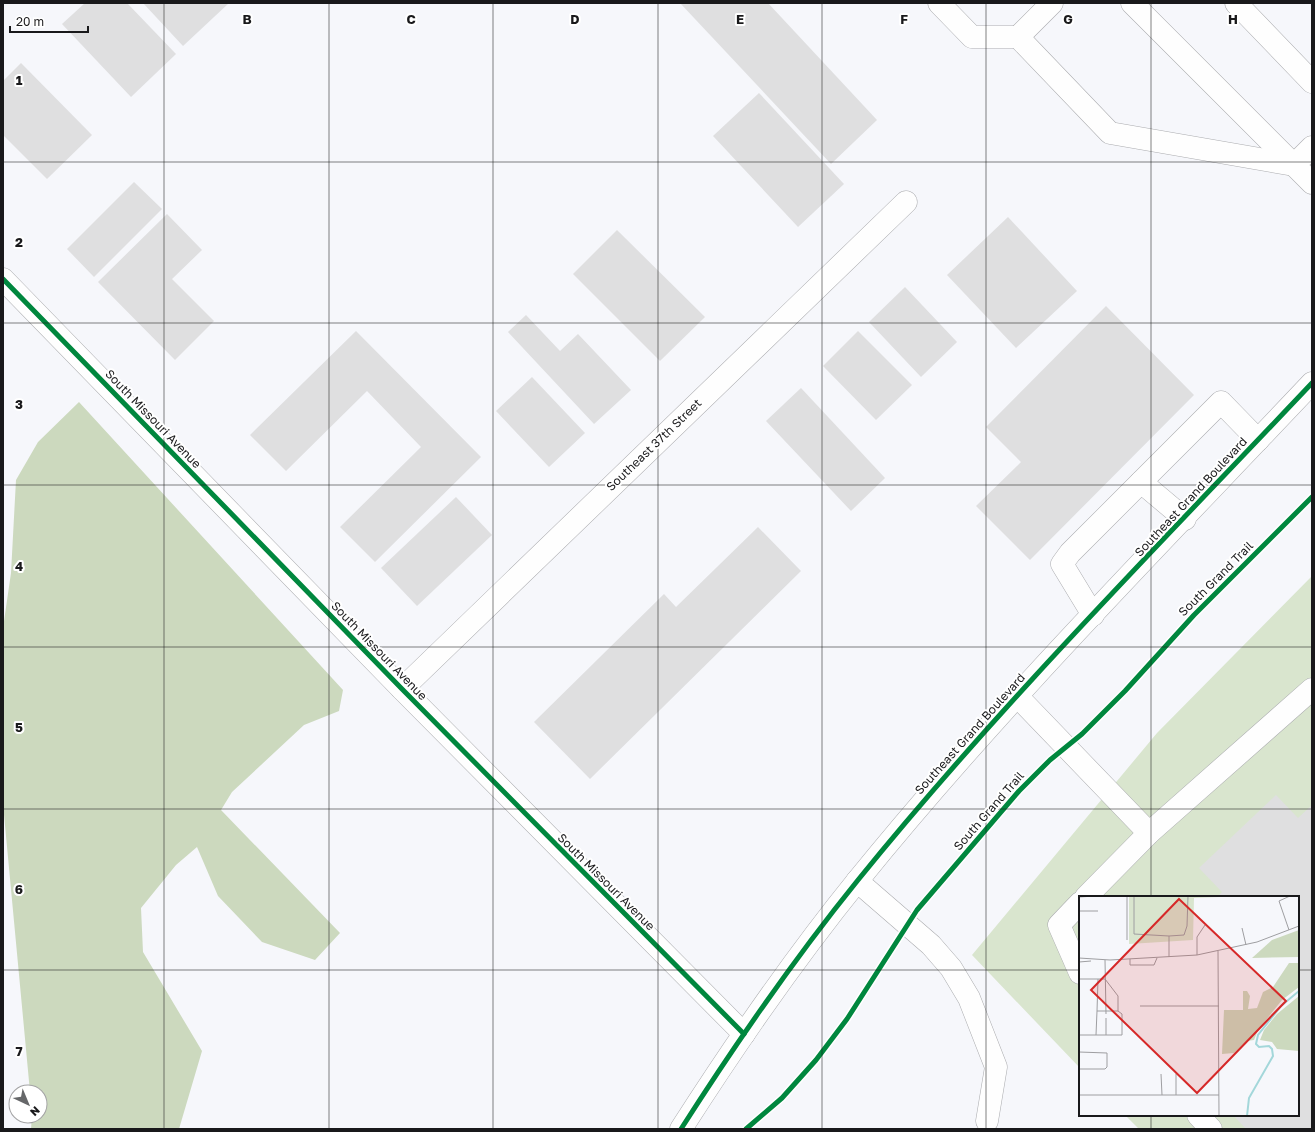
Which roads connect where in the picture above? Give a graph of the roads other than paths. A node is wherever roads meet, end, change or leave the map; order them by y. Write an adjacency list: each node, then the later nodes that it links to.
1 (939, 3): 5 (street)
2 (1052, 3): 5 (street)
3 (1132, 3): 8 (street)
4 (1236, 3): 6 (street)
5 (1018, 38): 8 (street)
6 (1312, 82)
7 (1312, 147): 8 (street)
8 (1294, 165): 9 (street)
9 (1312, 183)
10 (906, 202): 17 (street, Southeast 37th Street)
11 (3, 279): 17 (street, South Missouri Avenue)
12 (1312, 383): 13 (street, Southeast Grand Boulevard)
13 (1258, 440): 14 (street); 15 (street, Southeast Grand Boulevard)
14 (1141, 482): 15 (street); 16 (street)
15 (1185, 519): 16 (street, Southeast Grand Boulevard)
16 (1093, 615): 19 (street, Southeast Grand Boulevard)
17 (402, 689): 25 (street, South Missouri Avenue)
18 (1312, 689): 20 (street)
19 (1016, 696): 20 (street); 21 (street, Southeast Grand Boulevard)
20 (1149, 833): 22 (street)
21 (857, 881): 25 (street, Southeast Grand Boulevard); 27 (street)
22 (1087, 896)
23 (1079, 904): 24 (street)
24 (1079, 971)
25 (744, 1034): 28 (street, Southeast Grand Boulevard)
26 (1199, 1116): 29 (street)
27 (988, 1120)
28 (681, 1129)
29 (1211, 1129)

